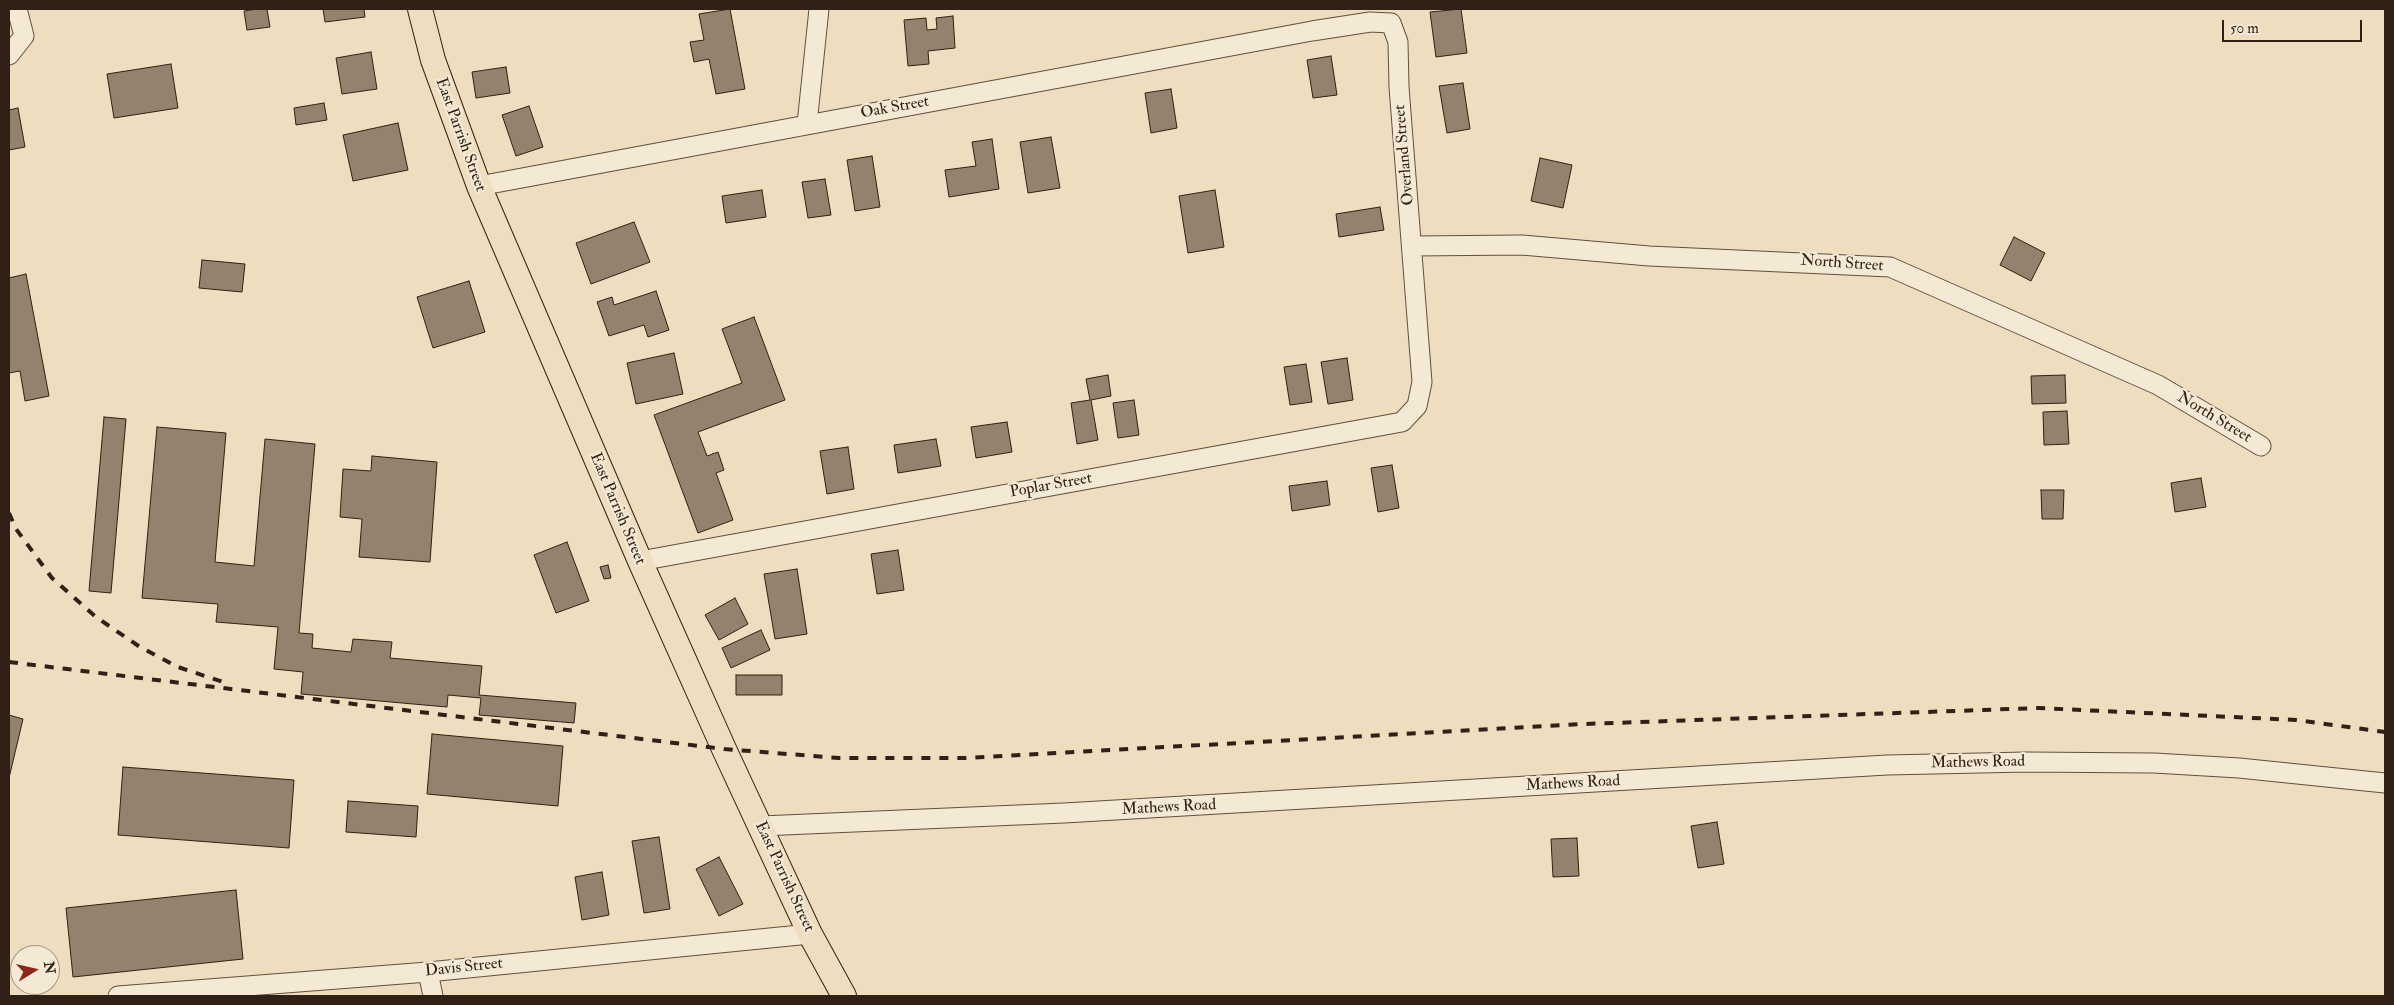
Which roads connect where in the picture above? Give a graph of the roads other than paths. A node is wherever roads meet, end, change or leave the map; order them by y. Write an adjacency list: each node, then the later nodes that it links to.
1 (18, 9): 5 (street)
2 (420, 9): 7 (main road, East Parrish Street)
3 (819, 9): 6 (street)
4 (1312, 31): 6 (street, Oak Street); 8 (street, Overland Street)
5 (9, 55)
6 (807, 124): 7 (street, Oak Street)
7 (479, 186): 11 (main road, East Parrish Street)
8 (1413, 246): 9 (street, Overland Street); 10 (street, North Street)
9 (1421, 368): 11 (street, Poplar Street)
10 (2261, 446)
11 (640, 561): 13 (main road, East Parrish Street)
12 (2385, 783): 13 (street, Mathews Road)
13 (761, 826): 14 (main road, East Parrish Street)
14 (810, 934): 15 (street, Davis Street); 18 (main road, East Parrish Street)
15 (428, 972): 16 (street, Davis Street); 17 (street)
16 (118, 996)
17 (433, 996)
18 (844, 996)

